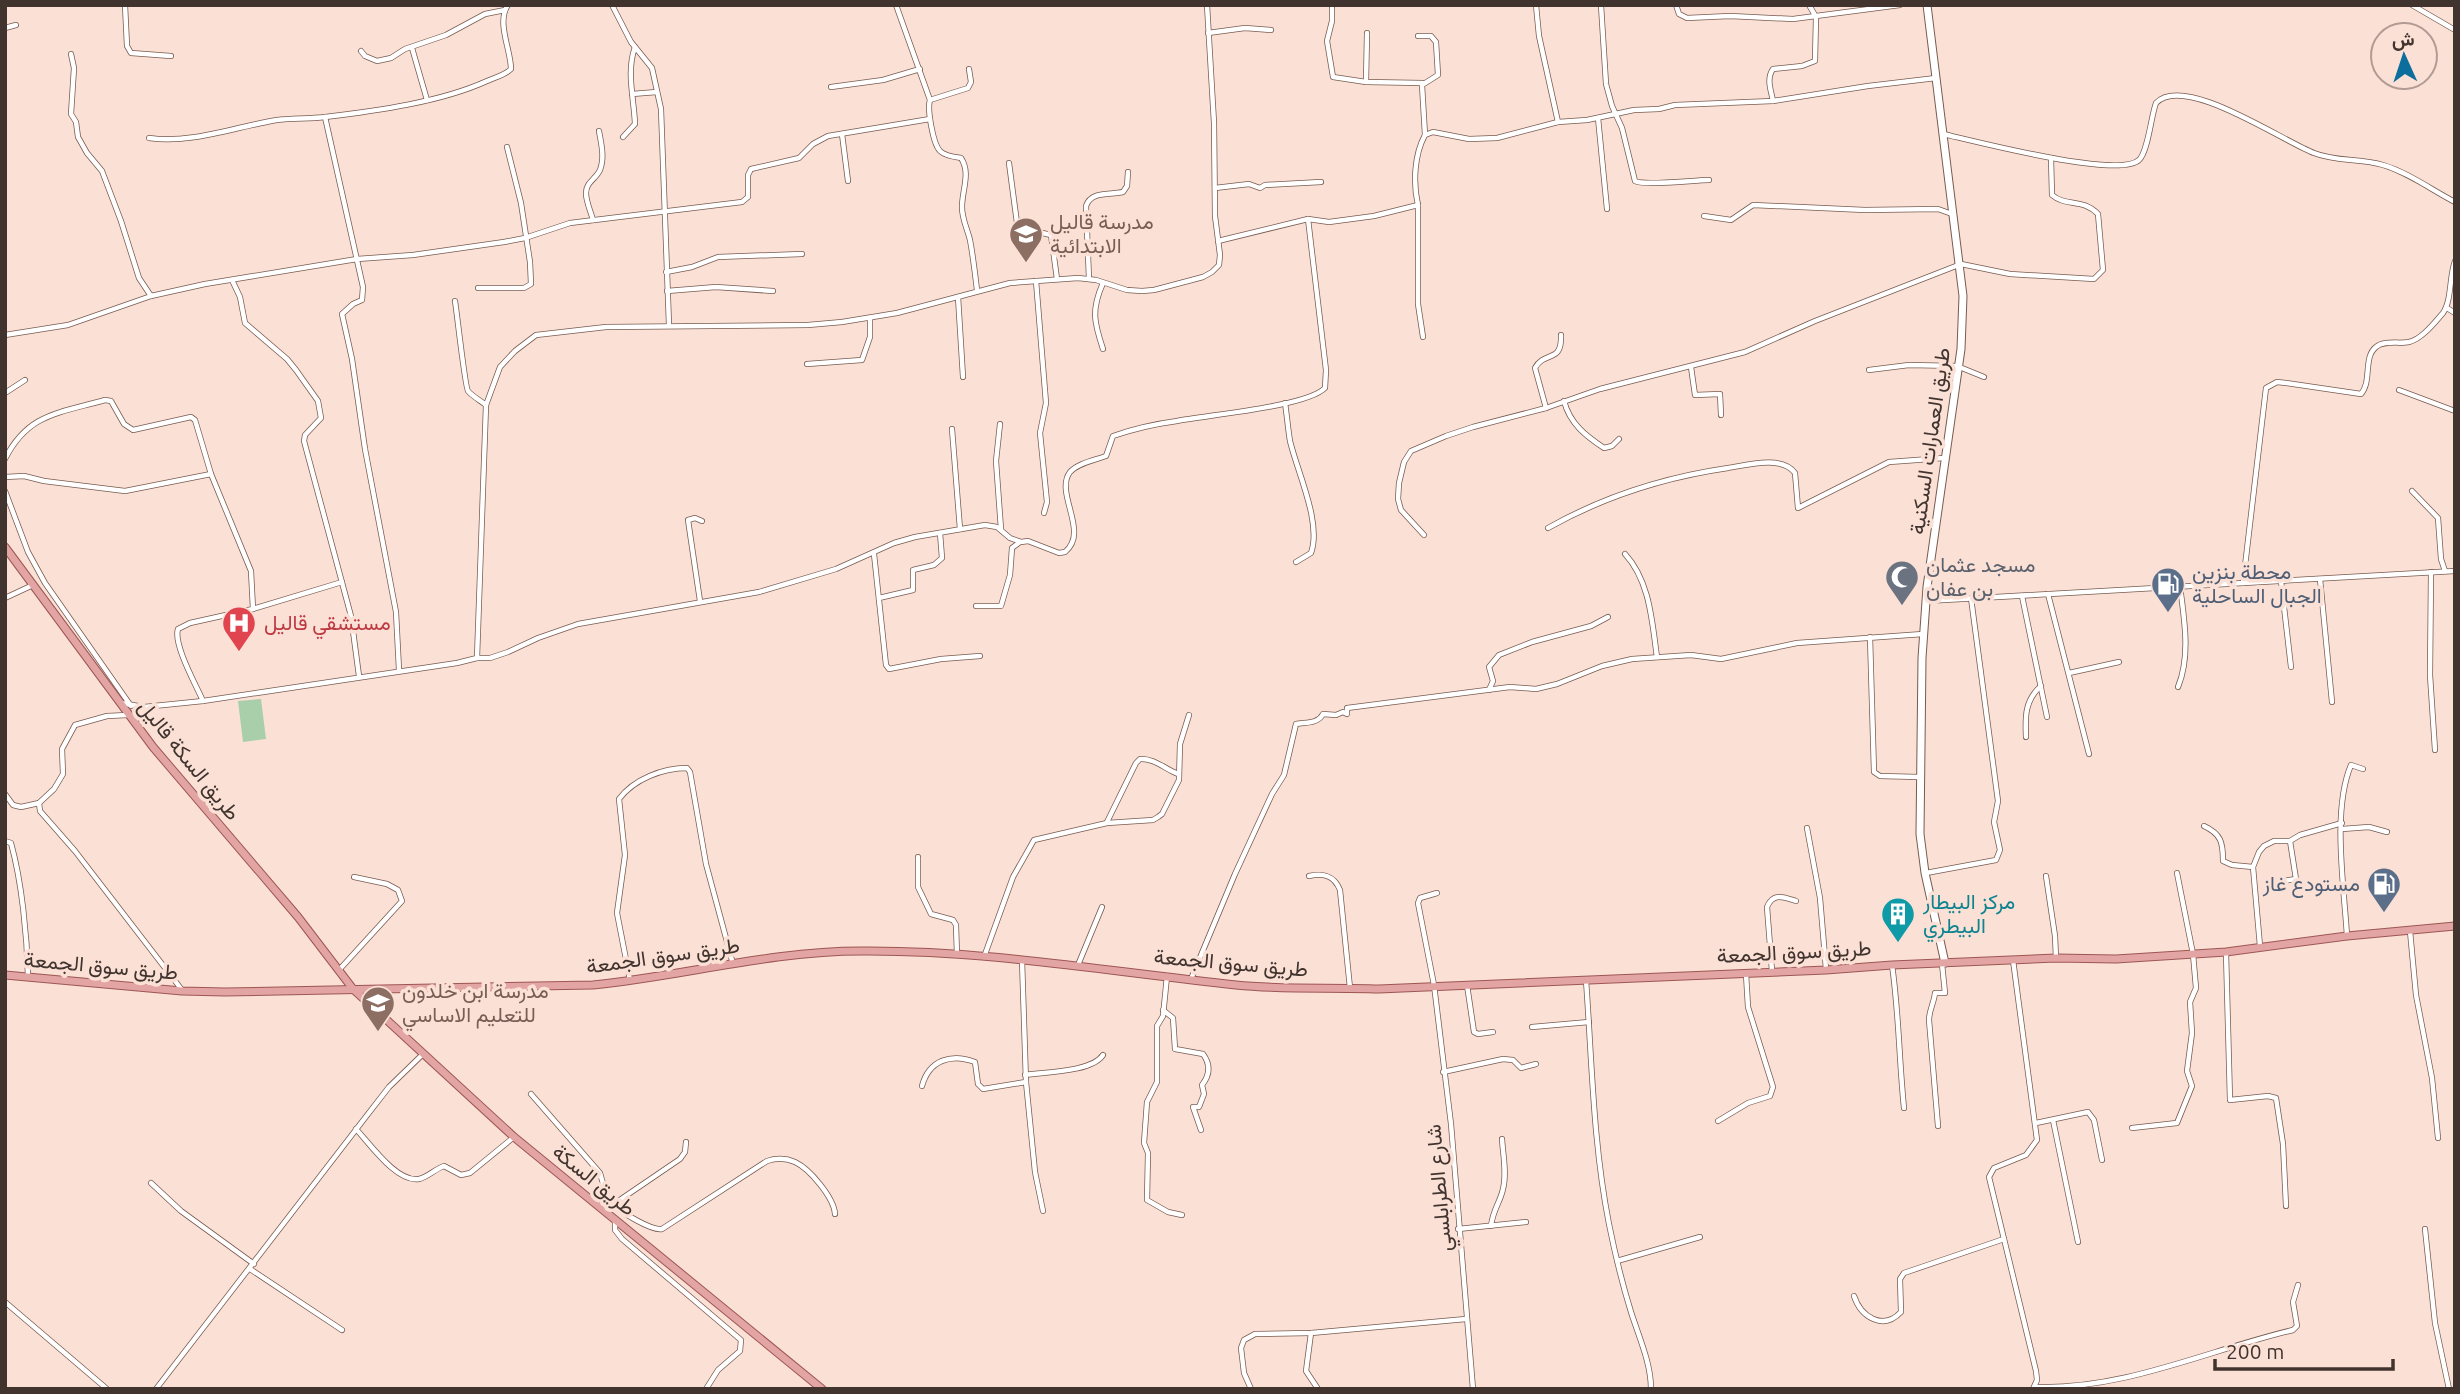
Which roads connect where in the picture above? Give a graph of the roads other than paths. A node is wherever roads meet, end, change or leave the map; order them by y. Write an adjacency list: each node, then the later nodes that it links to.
1 (125, 5): 26 (street)
2 (612, 5): 23 (street)
3 (896, 5): 27 (street)
4 (1207, 5): 19 (street)
5 (1536, 5): 42 (street)
6 (1601, 5): 38 (street)
7 (1676, 5): 14 (street)
8 (1809, 5): 14 (street)
9 (1900, 5): 14 (street)
10 (1927, 5): 29 (main road, طريق العمارات السكنية)
11 (2412, 5): 18 (street)
12 (507, 8): 22 (street); 35 (street)
13 (1332, 8): 30 (street)
14 (1816, 17): 37 (street)
15 (16, 25): 16 (street)
16 (5, 28)
17 (1270, 30): 19 (street)
18 (2455, 30)
19 (1208, 33): 56 (street)
20 (1367, 33): 30 (street)
21 (1418, 36): 31 (street)
22 (412, 47): 24 (street); 35 (street)
23 (635, 47): 33 (street); 34 (street)
24 (361, 51)
25 (71, 54): 81 (street)
26 (171, 56)
27 (920, 69): 32 (street); 36 (street)
28 (969, 69): 36 (street)
29 (1936, 78): 37 (street); 45 (main road, طريق العمارات السكنية)
30 (1366, 82): 31 (street)
31 (1423, 83): 46 (street)
32 (831, 87)
33 (657, 92): 34 (street); 60 (street)
34 (632, 94): 47 (street)
35 (427, 100): 39 (street)
36 (930, 100): 41 (street)
37 (1773, 101): 38 (street)
38 (1617, 114): 40 (street); 53 (street)
39 (326, 117): 48 (street); 68 (street)
40 (1598, 118): 42 (street); 59 (street)
41 (930, 119): 44 (street); 78 (street)
42 (1558, 122): 46 (street)
43 (599, 131): 64 (street)
44 (842, 134): 54 (street); 60 (street)
45 (1943, 134): 50 (street); 61 (main road, طريق العمارات السكنية)
46 (1425, 135): 58 (street)
47 (622, 137)
48 (149, 138)
49 (508, 147): 65 (street)
50 (2052, 158): 57 (street); 70 (street)
51 (1009, 163): 72 (street)
52 (1128, 172): 73 (street)
53 (1709, 180)
54 (848, 181)
55 (1321, 182): 56 (street)
56 (1214, 188): 66 (street)
57 (2455, 202)
58 (1418, 205): 63 (street); 90 (street)
59 (1607, 209)
60 (664, 211): 64 (street); 71 (street)
61 (1953, 214): 62 (street); 70 (main road, طريق العمارات السكنية)
62 (1704, 216)
63 (1308, 219): 66 (street); 102 (street)
64 (593, 220): 65 (street)
65 (525, 238): 68 (street); 77 (street)
66 (1218, 241): 76 (street)
67 (802, 254): 71 (street)
68 (357, 259): 74 (street); 154 (street)
69 (2455, 261): 84 (street)
70 (1961, 264): 93 (main road, طريق العمارات السكنية); 94 (street)
71 (666, 272): 79 (street)
72 (1058, 279): 73 (street); 75 (street)
73 (1089, 279): 76 (street)
74 (232, 280): 81 (street); 133 (street)
75 (1036, 281): 78 (street); 116 (street)
76 (1102, 283): 91 (street)
77 (478, 288)
78 (977, 290): 82 (street)
79 (667, 291): 80 (street); 87 (street)
80 (773, 291)
81 (151, 296): 88 (street)
82 (958, 298): 86 (street); 96 (street)
83 (455, 301): 103 (street)
84 (2447, 308): 85 (street); 134 (street)
85 (2455, 313)
86 (870, 318): 87 (street); 92 (street)
87 (669, 325): 103 (street)
88 (5, 335)
89 (1562, 335): 104 (street)
90 (1423, 337)
91 (1103, 349)
92 (807, 364)
93 (1957, 366): 95 (street); 97 (street); 110 (main road, طريق العمارات السكنية)
94 (1691, 368): 101 (street); 106 (street)
95 (1869, 370)
96 (963, 377)
97 (1984, 377)
98 (25, 380): 100 (street)
99 (2399, 390): 105 (street)
100 (5, 393)
101 (1564, 401): 104 (street); 109 (street)
102 (1285, 403): 123 (street); 127 (street)
103 (486, 405): 151 (street)
104 (1546, 408): 122 (street)
105 (2455, 411)
106 (1721, 415)
107 (1000, 424): 120 (street)
108 (952, 429): 119 (street)
109 (1619, 439)
110 (1944, 458): 118 (street); 143 (main road, طريق العمارات السكنية)
111 (5, 459): 112 (street)
112 (211, 474): 113 (street); 145 (street)
113 (5, 477)
114 (5, 491): 163 (street)
115 (2412, 491): 130 (street)
116 (1044, 513)
117 (702, 521): 142 (street)
118 (1548, 528)
119 (960, 530): 120 (street); 121 (street)
120 (1001, 530): 123 (street)
121 (940, 534): 125 (street); 140 (street)
122 (1424, 535)
123 (1021, 542): 144 (street)
124 (5, 547): 135 (main road, طريق السكة قاليل)
125 (874, 554): 140 (street); 142 (street)
126 (1625, 554): 150 (street)
127 (1296, 562)
128 (2455, 571): 130 (street)
129 (2431, 572): 130 (street); 131 (street); 170 (street)
130 (2445, 572)
131 (2320, 579): 132 (street); 161 (street)
132 (2281, 581): 134 (street); 153 (street)
133 (342, 582): 145 (street); 156 (street)
134 (2243, 583): 136 (street)
135 (33, 585): 139 (street); 162 (main road, طريق السكة قاليل)
136 (2180, 586): 137 (street); 158 (street)
137 (2048, 594): 138 (street); 155 (street)
138 (2022, 596): 141 (street); 157 (street)
139 (5, 598)
140 (879, 598): 149 (street)
141 (1971, 598): 143 (street); 186 (street)
142 (700, 601): 151 (street)
143 (1926, 601): 147 (main road, طريق العمارات السكنية)
144 (976, 606)
145 (253, 608): 160 (street)
146 (1608, 617): 159 (street)
147 (1923, 634): 148 (street); 174 (main road, طريق العمارات السكنية)
148 (1870, 637): 150 (street); 174 (street)
149 (980, 656)
150 (1657, 657): 159 (street)
151 (477, 658): 154 (street)
152 (2119, 662): 155 (street)
153 (2291, 667)
154 (399, 670): 156 (street)
155 (2069, 673): 171 (street)
156 (359, 676): 160 (street)
157 (2042, 686): 167 (street); 169 (street)
158 (2178, 687)
159 (1489, 691): 217 (street)
160 (203, 701): 164 (street)
161 (2332, 702)
162 (121, 703): 163 (street); 165 (main road, طريق السكة قاليل)
163 (131, 706): 164 (street)
164 (144, 707): 168 (street)
165 (128, 715): 168 (main road, طريق السكة قاليل); 176 (street)
166 (1189, 715): 173 (street)
167 (2047, 717)
168 (137, 728): 210 (main road, طريق السكة قاليل)
169 (2026, 737)
170 (2435, 750)
171 (2089, 754)
172 (2363, 769): 178 (street)
173 (1178, 774): 177 (street); 177 (street)
174 (1919, 777): 186 (main road, طريق العمارات السكنية)
175 (5, 794): 176 (street)
176 (39, 803): 224 (street)
177 (1107, 823): 202 (street)
178 (2342, 826): 181 (street); 183 (street); 197 (street)
179 (2204, 827): 185 (street)
180 (1807, 828): 211 (street)
181 (2387, 832)
182 (5, 841): 216 (street)
183 (2290, 841): 185 (street); 191 (street)
184 (918, 858): 201 (street)
185 (2253, 867): 198 (street)
186 (1925, 873): 206 (main road, طريق العمارات السكنية)
187 (2177, 873): 200 (street)
188 (1309, 876): 222 (street)
189 (2046, 876): 203 (street)
190 (354, 877): 210 (street)
191 (2276, 881)
192 (1437, 893): 221 (street, شارع الطرابلسي)
193 (1797, 901): 212 (street)
194 (1102, 907): 208 (street)
195 (2455, 926): 196 (main road, طريق سوق الجمعة)
196 (2410, 930): 197 (main road, طريق سوق الجمعة); 246 (street)
197 (2347, 936): 198 (main road, طريق سوق الجمعة)
198 (2260, 946): 199 (main road, طريق سوق الجمعة)
199 (2226, 952): 200 (main road, طريق سوق الجمعة); 252 (street)
200 (2193, 954): 203 (main road, طريق سوق الجمعة); 242 (street)
201 (957, 955): 202 (main road, طريق سوق الجمعة); 207 (main road, طريق سوق الجمعة)
202 (984, 958): 204 (main road, طريق سوق الجمعة)
203 (2056, 958): 205 (main road, طريق سوق الجمعة)
204 (1022, 960): 208 (main road, طريق سوق الجمعة); 233 (street)
205 (2013, 960): 206 (main road, طريق سوق الجمعة); 240 (street)
206 (1944, 963): 209 (main road, طريق سوق الجمعة); 241 (street)
207 (733, 964): 219 (main road, طريق سوق الجمعة); 219 (street)
208 (1078, 965): 215 (main road, طريق سوق الجمعة)
209 (1892, 965): 211 (main road, طريق سوق الجمعة); 237 (street)
210 (339, 970): 223 (main road, طريق السكة قاليل)
211 (1826, 970): 212 (main road, طريق سوق الجمعة)
212 (1772, 972): 213 (main road, طريق سوق الجمعة)
213 (1746, 974): 218 (main road, طريق سوق الجمعة); 239 (street)
214 (5, 975): 216 (main road, طريق سوق الجمعة)
215 (1167, 975): 217 (main road, طريق سوق الجمعة); 225 (street)
216 (28, 976): 224 (main road, طريق سوق الجمعة)
217 (1191, 979): 222 (main road, طريق سوق الجمعة)
218 (1586, 980): 220 (main road, طريق سوق الجمعة); 226 (street)
219 (631, 981): 223 (main road, طريق سوق الجمعة)
220 (1467, 984): 221 (main road, طريق سوق الجمعة); 228 (street)
221 (1434, 985): 222 (main road, طريق سوق الجمعة); 232 (street, شارع الطرابلسي)
222 (1350, 988)
223 (353, 989): 224 (main road, طريق سوق الجمعة); 229 (main road, طريق السكة)
224 (182, 991)
225 (1163, 1010): 244 (street); 256 (street)
226 (1589, 1022): 227 (street); 265 (street)
227 (1532, 1027)
228 (1493, 1032)
229 (423, 1054): 243 (street); 245 (main road, طريق السكة)
230 (1103, 1055): 233 (street)
231 (1536, 1064): 232 (street)
232 (1443, 1072): 260 (street, شارع الطرابلسي)
233 (1026, 1075): 234 (street)
234 (1026, 1082): 235 (street); 254 (street)
235 (922, 1086)
236 (531, 1094): 251 (street)
237 (1904, 1108)
238 (2053, 1120): 240 (street); 249 (street); 264 (street)
239 (1718, 1121)
240 (2036, 1123): 263 (street)
241 (1938, 1126)
242 (2132, 1128)
243 (356, 1129): 245 (street); 266 (street)
244 (1201, 1130)
245 (514, 1137): 253 (main road, طريق السكة)
246 (2438, 1138)
247 (1502, 1139): 259 (street)
248 (686, 1142): 251 (street)
249 (2102, 1160)
250 (151, 1183): 266 (street)
251 (613, 1204): 253 (street); 255 (street)
252 (2286, 1206)
253 (604, 1211): 257 (main road, طريق السكة)
254 (1043, 1211)
255 (835, 1214)
256 (1182, 1215)
257 (615, 1219): 277 (street); 278 (main road, طريق السكة)
258 (1525, 1222): 259 (street)
259 (1491, 1226): 260 (street)
260 (1458, 1229): 271 (street, شارع الطرابلسي)
261 (2426, 1229): 283 (street)
262 (1700, 1237): 265 (street)
263 (2004, 1239): 269 (street); 274 (street)
264 (2078, 1242)
265 (1617, 1261): 282 (street)
266 (254, 1264): 267 (street)
267 (250, 1269): 272 (street); 276 (street)
268 (2298, 1285): 274 (street)
269 (1854, 1296)
270 (6, 1305): 275 (street)
271 (1466, 1319): 273 (street); 281 (street, شارع الطرابلسي)
272 (342, 1330)
273 (1311, 1333): 279 (street); 280 (street)
274 (2034, 1388)
275 (107, 1389)
276 (156, 1389)
277 (706, 1389)
278 (822, 1389)
279 (1251, 1389)
280 (1318, 1389)
281 (1473, 1389)
282 (1651, 1389)
283 (2449, 1389)

